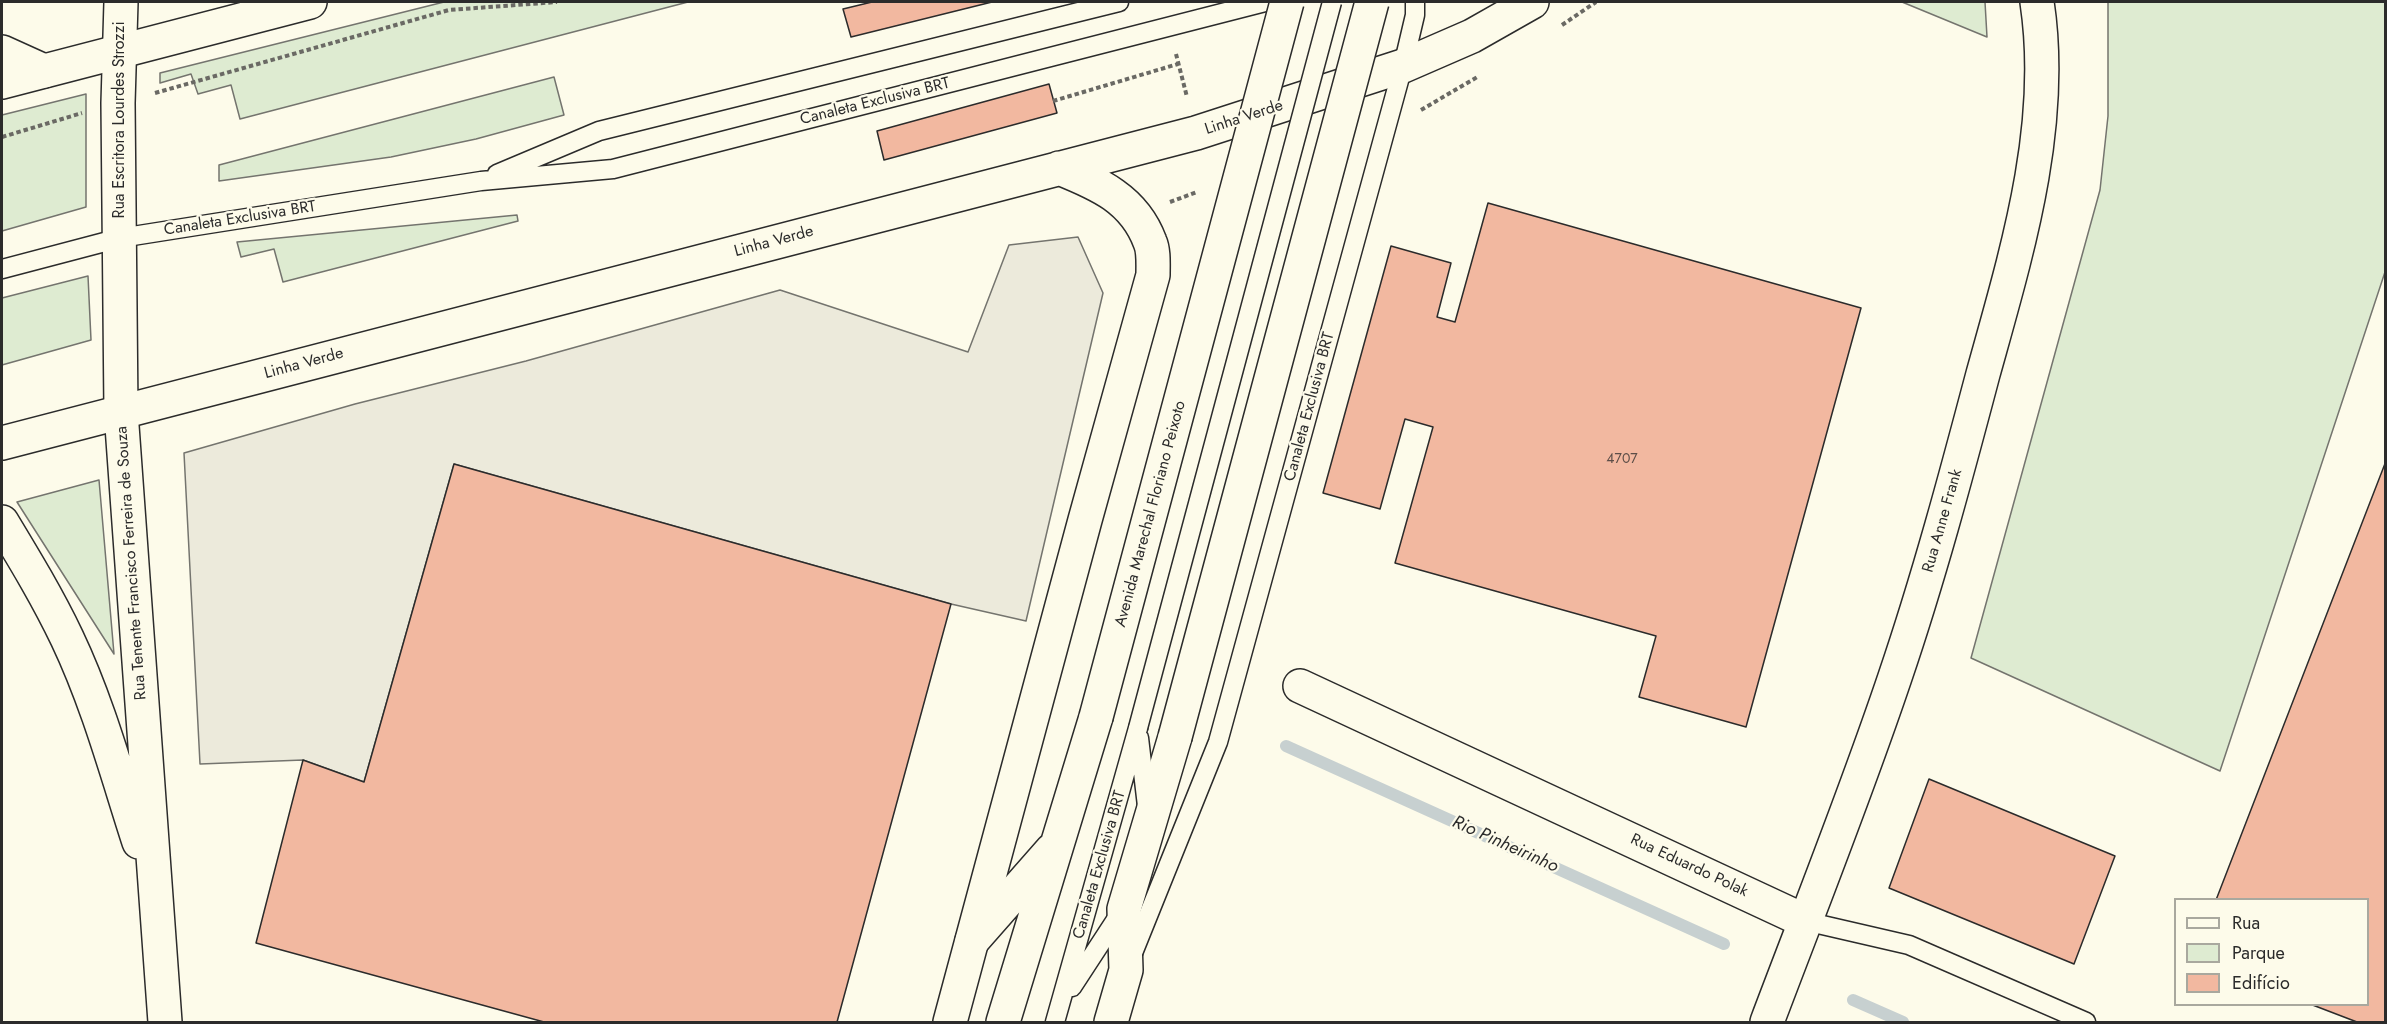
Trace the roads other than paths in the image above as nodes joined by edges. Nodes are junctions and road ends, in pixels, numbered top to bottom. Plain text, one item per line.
1 (120, 2) edge
2 (310, 2) edge
3 (1119, 2) edge
4 (1265, 2) edge
5 (1287, 2) edge
6 (1332, 2) edge
7 (1372, 2) edge
8 (1415, 2) edge
9 (1532, 2) edge
10 (2037, 2) edge
11 (2, 52) edge
12 (119, 52) junction
13 (1403, 66) junction
14 (44, 71) junction
15 (2, 82) edge
16 (1059, 168) junction
17 (481, 181) junction
18 (120, 238) junction
19 (2, 268) edge
20 (121, 412) junction
21 (2, 443) edge
22 (2, 522) edge
23 (1300, 686) dead end
24 (1138, 728) junction
25 (1190, 808) junction
26 (1149, 824) junction
27 (1059, 842) junction
28 (155, 888) junction
29 (1124, 909) junction
30 (1805, 921) junction
31 (972, 941) junction
32 (1126, 970) junction
33 (1062, 1002) junction
34 (165, 1023) edge
35 (950, 1023) edge
36 (1003, 1023) edge
37 (1055, 1023) edge
38 (1112, 1023) edge
39 (1767, 1023) edge
40 (2086, 1023) edge

1 - 12 main road, Rua Escritora Lourdes Strozzi
2 - 12 main road
3 - 17 lane, Canaleta Exclusiva BRT
4 - 17 lane, Canaleta Exclusiva BRT
5 - 27 main road, Avenida Marechal Floriano Peixoto, bridge
6 - 24 lane, Canaleta Exclusiva BRT, bridge
7 - 26 main road, bridge
8 - 13 lane, Canaleta Exclusiva BRT
9 - 13 main road, Linha Verde
10 - 30 main road, Rua Anne Frank
11 - 14 main road
12 - 14 main road
12 - 18 main road, Rua Escritora Lourdes Strozzi
13 - 16 main road, Linha Verde
13 - 25 lane, Canaleta Exclusiva BRT
14 - 15 main road
16 - 20 main road, Linha Verde
16 - 31 main road
17 - 18 lane, Canaleta Exclusiva BRT
18 - 19 lane, Canaleta Exclusiva BRT
18 - 20 main road, Rua Tenente Francisco Ferreira de Souza
20 - 21 main road, Linha Verde
20 - 28 main road, Rua Tenente Francisco Ferreira de Souza
22 - 28 main road, Rua Tenente Francisco Ferreira de Souza
23 - 30 main road, Rua Eduardo Polak
24 - 26 lane, Canaleta Exclusiva BRT
24 - 33 lane, Canaleta Exclusiva BRT
25 - 29 lane, Canaleta Exclusiva BRT
25 - 32 lane, Canaleta Exclusiva BRT
26 - 29 main road
27 - 31 main road
27 - 36 main road, Avenida Marechal Floriano Peixoto
28 - 34 main road, Rua Tenente Francisco Ferreira de Souza
29 - 32 main road
29 - 33 lane, Canaleta Exclusiva BRT
30 - 39 main road, Rua Anne Frank
30 - 40 lane, Rua Eduardo Polak
31 - 35 main road
32 - 38 main road
33 - 37 lane, Canaleta Exclusiva BRT

